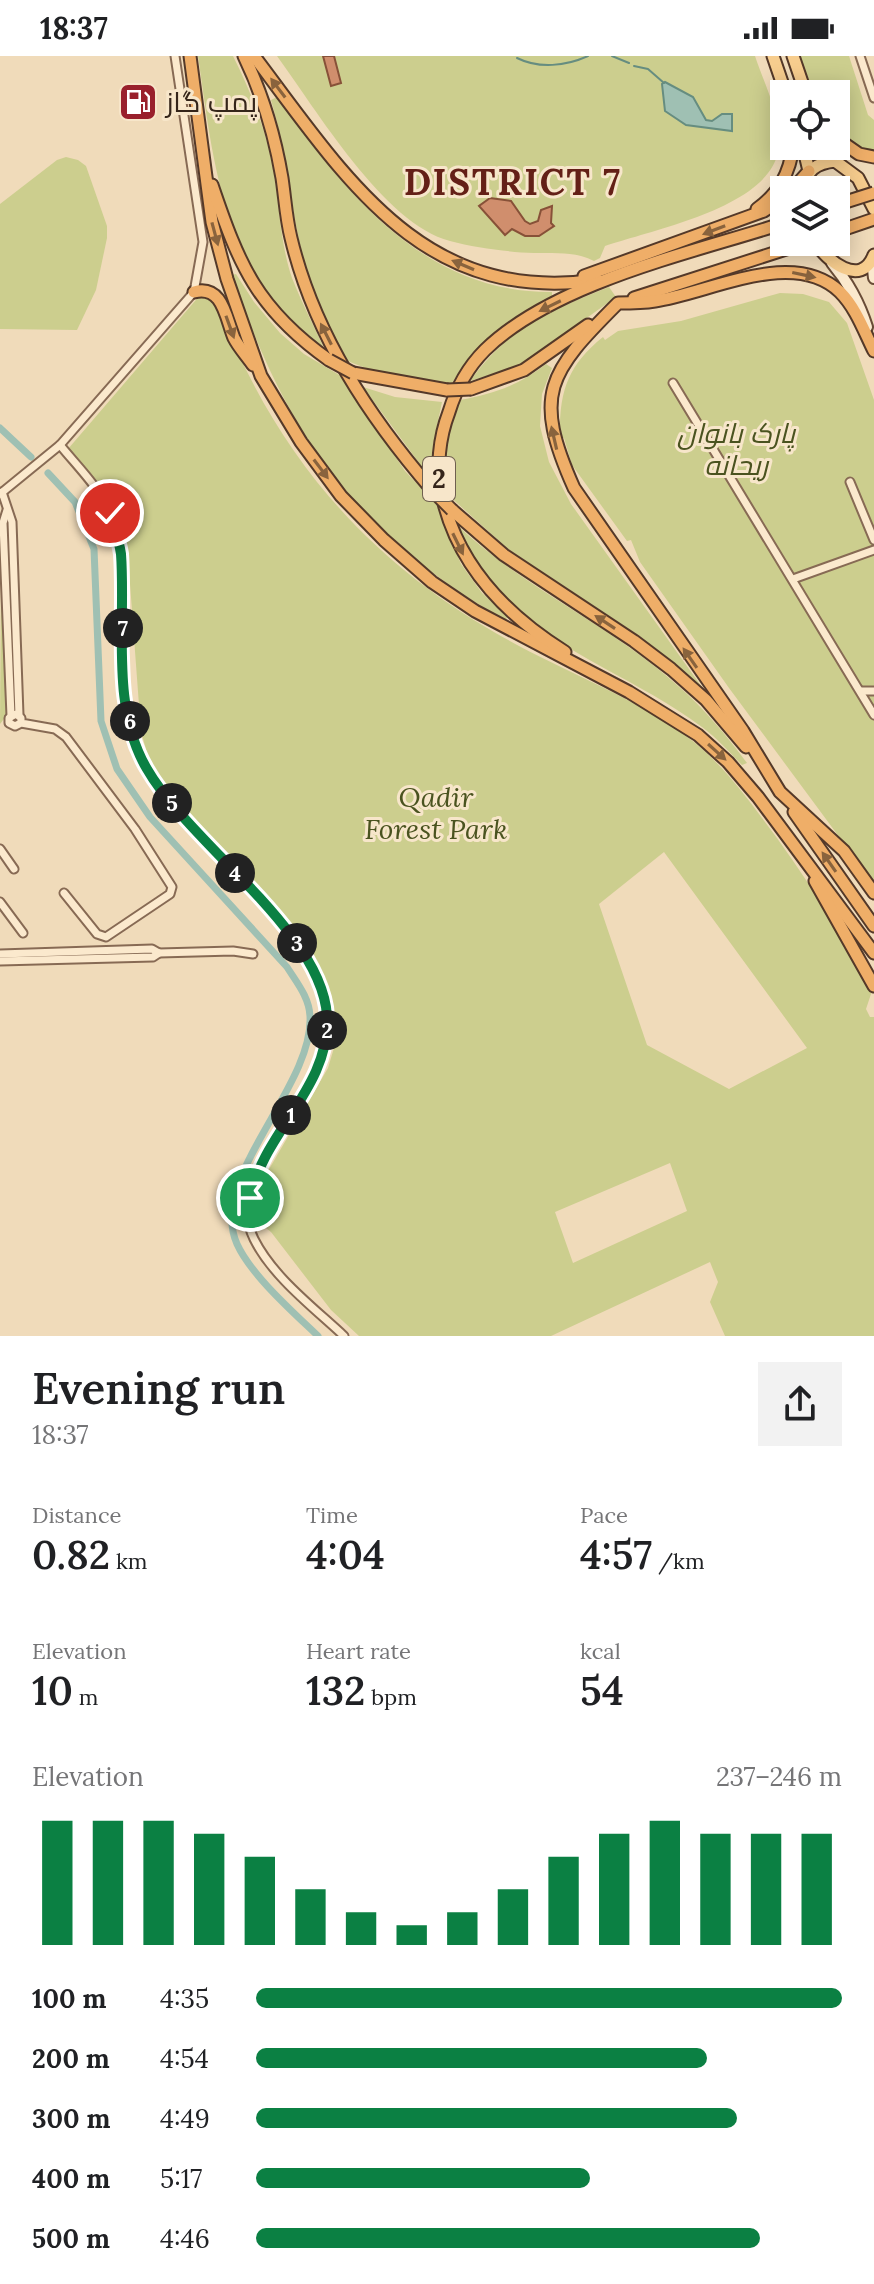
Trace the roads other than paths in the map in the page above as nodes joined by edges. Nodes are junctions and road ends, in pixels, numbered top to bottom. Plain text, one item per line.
1 (175, 56) edge
2 (190, 56) edge
3 (244, 56) edge
4 (254, 56) edge
5 (773, 56) edge
6 (793, 56) edge
7 (861, 60) edge
8 (874, 60) edge
9 (781, 80) edge
10 (801, 80) edge
11 (874, 98) edge
12 (850, 148) edge
13 (874, 157) edge
14 (203, 158) junction
15 (790, 160) edge
16 (806, 160) edge
17 (835, 161) joint
18 (809, 171) junction
19 (805, 176) edge
20 (807, 176) edge
21 (874, 193) edge
22 (850, 201) edge
23 (770, 207) edge
24 (874, 209) edge
25 (744, 219) junction
26 (874, 219) edge
27 (770, 227) edge
28 (850, 227) edge
29 (770, 255) edge
30 (826, 256) edge
31 (873, 258) edge
32 (832, 263) junction
33 (622, 276) junction
34 (874, 278) edge
35 (499, 279) junction
36 (194, 292) junction
37 (618, 303) junction
38 (874, 352) edge
39 (261, 376) junction
40 (673, 383) dead end
41 (60, 445) junction
42 (850, 482) dead end
43 (1, 493) edge
44 (874, 540) edge
45 (874, 550) edge
46 (793, 579) junction
47 (861, 691) junction
48 (874, 691) edge
49 (629, 692) junction
50 (874, 715) edge
51 (15, 719) junction
52 (0, 727) edge
53 (780, 792) junction
54 (795, 845) junction
55 (0, 849) edge
56 (14, 869) dead end
57 (64, 893) dead end
58 (874, 893) edge
59 (0, 902) edge
60 (874, 926) edge
61 (23, 933) dead end
62 (159, 953) junction
63 (874, 953) edge
64 (0, 954) edge
65 (253, 954) dead end
66 (0, 961) edge
67 (874, 986) edge
68 (344, 1336) edge

1 - 36 street
2 - 14 highway
53 -> 3 highway, 2, bridge
35 -> 4 highway
5 - 9 main road
6 - 10 main road
7 - 8 street
7 - 11 street
12 - 13 highway
14 - 37 highway, bridge
14 -> 39 highway
15 - 25 highway
16 - 18 main road
17 - 18 main road
17 - 24 main road
18 - 19 highway
18 - 20 main road
21 - 22 highway, bridge
23 - 25 highway
25 -> 35 highway
26 - 28 highway
27 - 33 highway
29 - 37 highway
30 - 32 main road
31 - 32 main road
31 - 34 main road
32 - 38 main road
33 - 35 highway
33 -> 49 highway, 2
36 -> 39 highway
36 - 41 street
37 -> 38 highway
53 -> 37 highway
39 -> 49 highway
40 - 46 street
41 - 43 street
41 - 68 street
42 - 44 street
43 - 51 street
45 - 46 street
46 - 47 street
47 - 48 street
47 - 50 street
49 -> 54 highway, 2
51 - 52 street
51 - 57 street
53 - 58 highway
60 -> 53 highway, 2
54 - 63 highway, 2
54 - 67 highway
55 - 56 street
59 - 61 street
62 - 64 street
62 - 65 street
62 - 66 street

